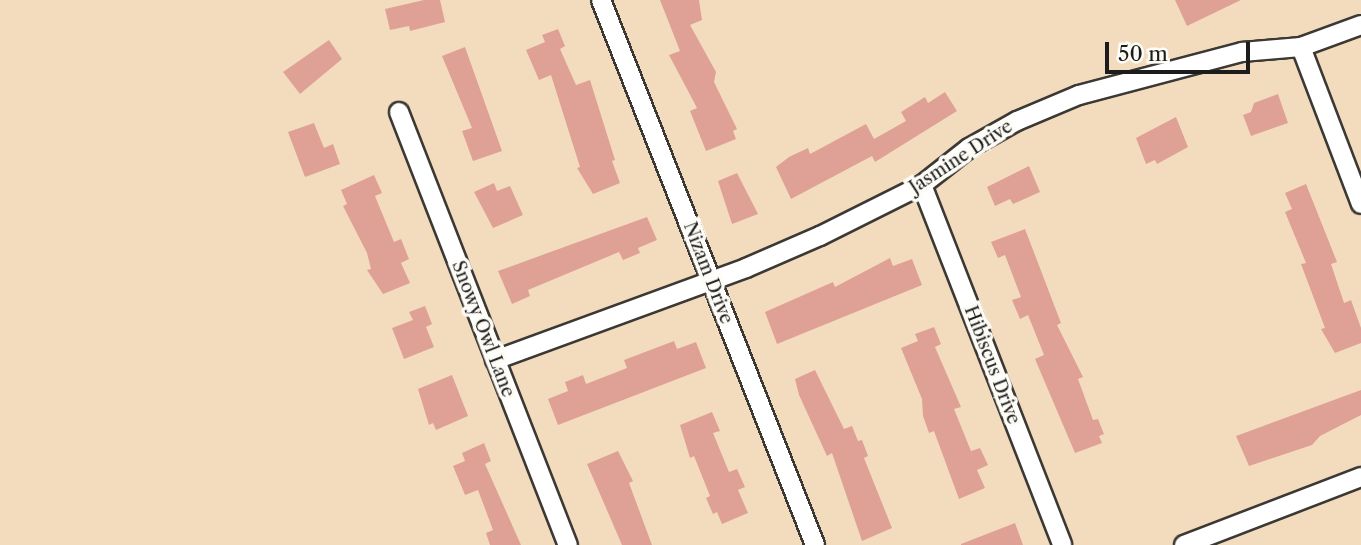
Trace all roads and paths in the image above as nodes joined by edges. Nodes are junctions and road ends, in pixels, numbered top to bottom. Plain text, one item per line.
1 (601, 0) edge
2 (1361, 25) edge
3 (1301, 47) junction
4 (399, 112) dead end
5 (922, 185) junction
6 (1361, 204) edge
7 (711, 281) junction
8 (495, 360) junction
9 (1361, 477) edge
10 (568, 545) edge
11 (815, 545) edge
12 (1062, 545) edge
13 (1184, 545) edge

1 - 7 street, Nizam Drive
2 - 3 street, Jasmine Drive
3 - 5 street, Jasmine Drive
3 - 6 street
4 - 8 street, Snowy Owl Lane
5 - 7 street, Jasmine Drive
5 - 12 street, Hibiscus Drive
7 - 8 street, Jasmine Drive
7 - 11 street, Nizam Drive
8 - 10 street, Snowy Owl Lane
9 - 13 street

